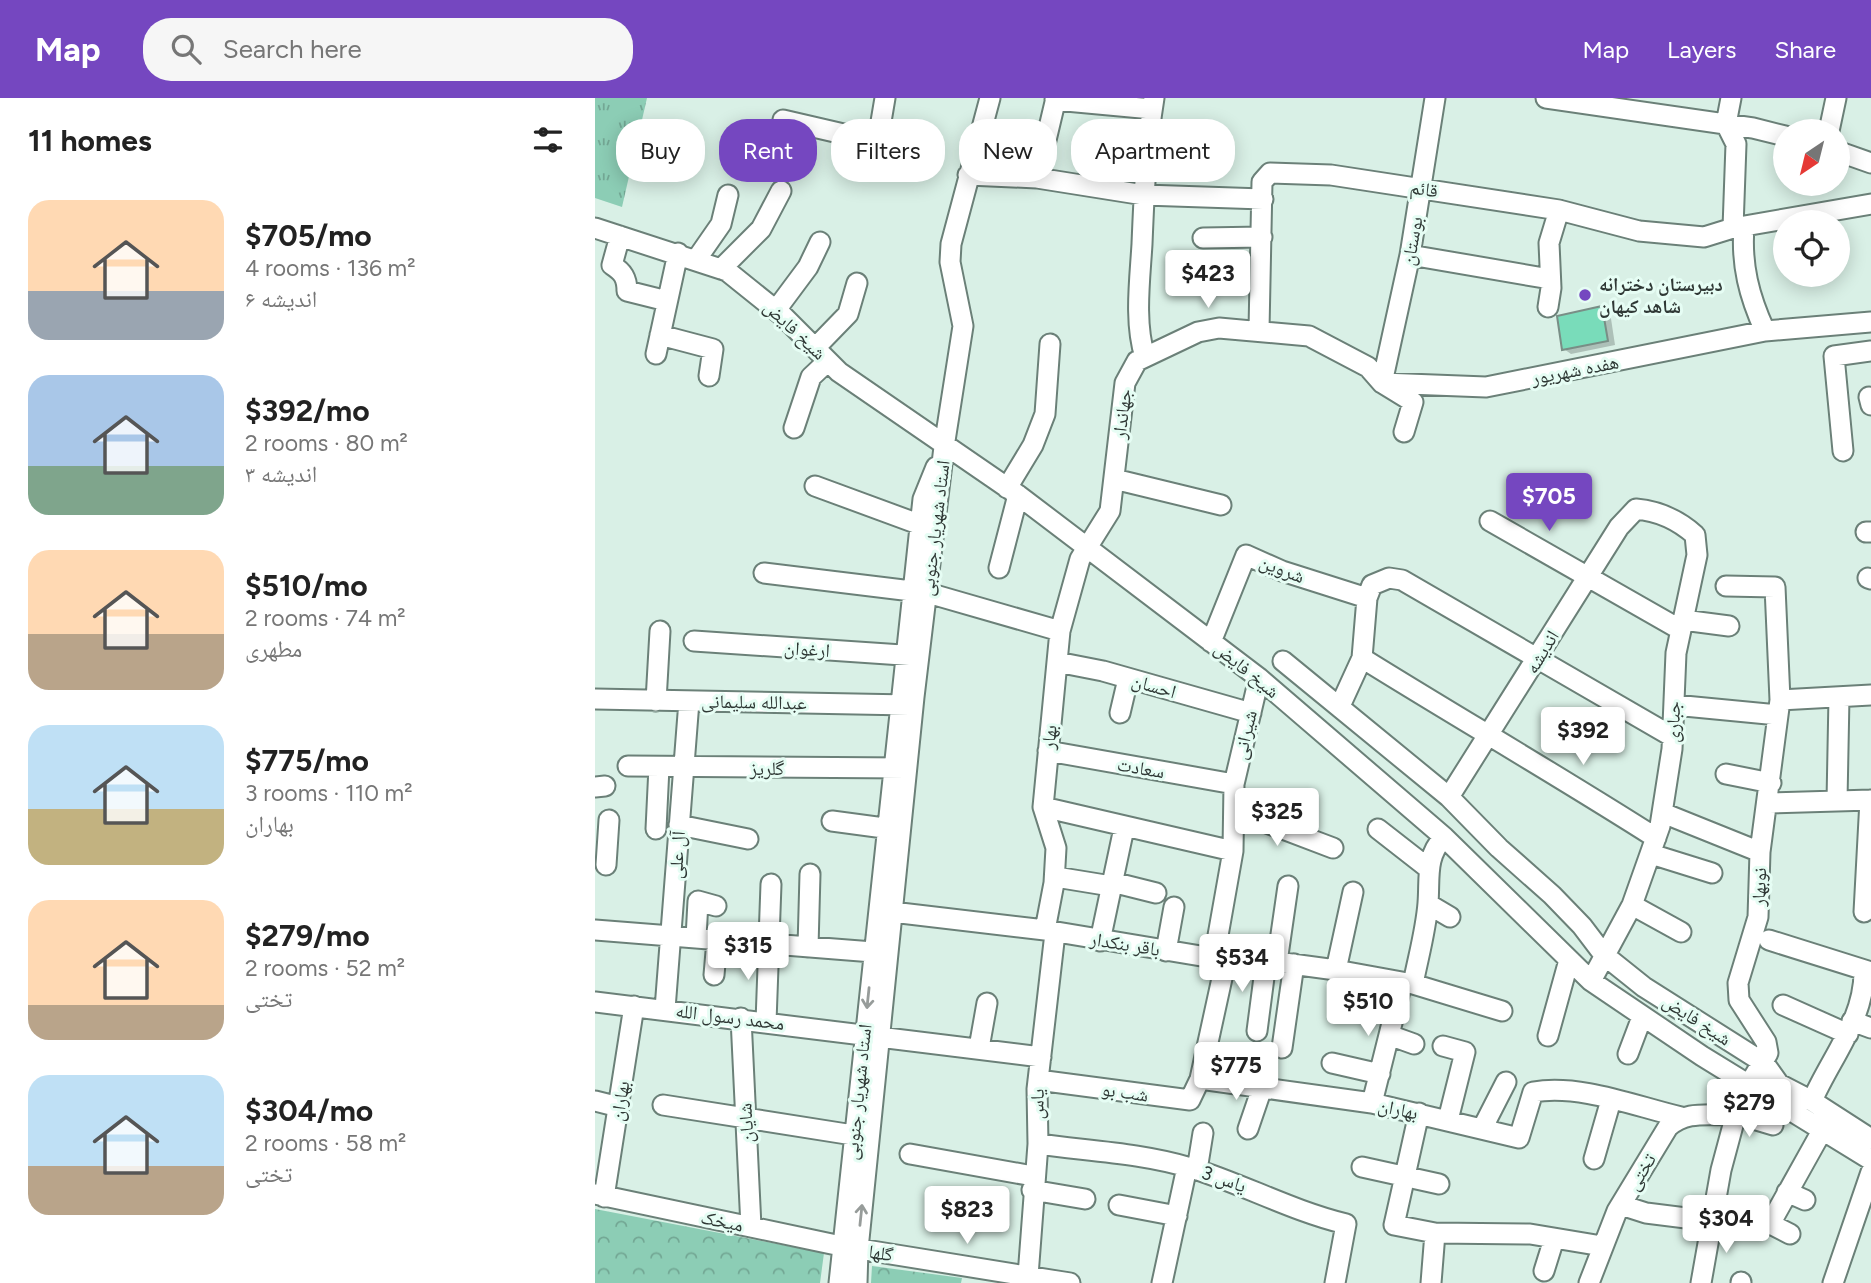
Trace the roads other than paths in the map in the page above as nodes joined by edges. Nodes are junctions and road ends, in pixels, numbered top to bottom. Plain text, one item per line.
1 (885, 98) edge
2 (990, 98) edge
3 (1435, 98) edge
4 (1546, 98) edge
5 (1731, 98) edge
6 (1836, 98) edge
7 (1055, 99) edge
8 (1153, 104) edge
9 (882, 119) edge
10 (984, 119) edge
11 (1050, 119) edge
12 (1832, 119) edge
13 (1726, 124) junction
14 (1773, 134) edge
15 (1850, 156) edge
16 (1871, 163) edge
17 (1057, 181) edge
18 (966, 182) edge
19 (1421, 189) junction
20 (781, 191) dead end
21 (729, 195) dead end
22 (1144, 195) junction
23 (1263, 199) junction
24 (1871, 204) edge
25 (1559, 210) junction
26 (1739, 227) junction
27 (595, 228) edge
28 (620, 236) junction
29 (1262, 237) junction
30 (1203, 238) dead end
31 (820, 242) dead end
32 (1410, 255) junction
33 (687, 256) junction
34 (721, 269) junction
35 (1550, 279) junction
36 (857, 283) dead end
37 (667, 301) junction
38 (1548, 307) dead end
39 (776, 310) junction
40 (1871, 322) edge
41 (1259, 330) junction
42 (1765, 331) junction
43 (1051, 344) dead end
44 (1871, 351) edge
45 (822, 354) junction
46 (1145, 357) junction
47 (709, 376) dead end
48 (1382, 383) junction
49 (794, 428) dead end
50 (1404, 432) dead end
51 (944, 447) junction
52 (1843, 451) dead end
53 (1114, 479) junction
54 (815, 486) dead end
55 (1012, 492) junction
56 (1221, 505) dead end
57 (1636, 509) joint
58 (1490, 521) dead end
59 (928, 527) junction
60 (1090, 548) junction
61 (999, 568) dead end
62 (764, 573) dead end
63 (1587, 579) junction
64 (1725, 586) dead end
65 (920, 591) junction
66 (1367, 597) junction
67 (1682, 625) junction
68 (1729, 626) dead end
69 (660, 631) dead end
70 (1061, 631) junction
71 (694, 641) dead end
72 (1212, 642) junction
73 (912, 656) junction
74 (1362, 658) junction
75 (1537, 659) junction
76 (1283, 661) dead end
77 (1057, 662) junction
78 (1259, 678) junction
79 (1128, 679) junction
80 (1871, 695) edge
81 (1839, 697) junction
82 (595, 699) edge
83 (656, 701) junction
84 (689, 701) junction
85 (906, 705) junction
86 (1674, 705) junction
87 (1340, 706) junction
88 (1779, 708) junction
89 (1121, 713) dead end
90 (1251, 713) junction
91 (1488, 737) junction
92 (1673, 737) junction
93 (1048, 751) junction
94 (628, 765) dead end
95 (659, 767) junction
96 (684, 768) junction
97 (900, 768) junction
98 (1726, 774) dead end
99 (1234, 785) junction
100 (1770, 793) junction
101 (1449, 797) junction
102 (1870, 800) edge
103 (1837, 801) junction
104 (1043, 807) junction
105 (1235, 811) junction
106 (1663, 813) junction
107 (608, 820) edge
108 (832, 821) dead end
109 (679, 825) junction
110 (1124, 828) junction
111 (656, 829) dead end
112 (894, 829) junction
113 (1378, 829) dead end
114 (1444, 837) junction
115 (748, 839) dead end
116 (1653, 846) junction
117 (1333, 848) dead end
118 (1233, 851) junction
119 (1760, 852) junction
120 (606, 865) dead end
121 (1428, 868) junction
122 (1712, 873) dead end
123 (810, 874) dead end
124 (1062, 878) dead end
125 (771, 884) dead end
126 (1112, 884) junction
127 (1288, 886) dead end
128 (1353, 892) dead end
129 (1156, 893) dead end
130 (1632, 905) junction
131 (716, 906) dead end
132 (1174, 907) dead end
133 (892, 912) junction
134 (1864, 912) dead end
135 (1421, 913) junction
136 (1450, 918) dead end
137 (595, 930) edge
138 (1050, 932) junction
139 (1681, 932) dead end
140 (671, 936) junction
141 (696, 938) junction
142 (717, 940) junction
143 (1769, 940) dead end
144 (1100, 941) junction
145 (769, 944) junction
146 (808, 947) junction
147 (1166, 951) junction
148 (873, 952) junction
149 (1604, 955) junction
150 (1220, 959) junction
151 (1569, 960) junction
152 (1279, 963) junction
153 (1336, 970) junction
154 (1868, 971) edge
155 (714, 975) dead end
156 (1591, 981) junction
157 (1408, 983) junction
158 (595, 1002) edge
159 (987, 1003) dead end
160 (1783, 1005) dead end
161 (634, 1006) junction
162 (665, 1009) junction
163 (1502, 1011) dead end
164 (1642, 1017) junction
165 (741, 1018) junction
166 (767, 1022) junction
167 (1850, 1027) junction
168 (1871, 1028) edge
169 (1257, 1031) dead end
170 (872, 1034) junction
171 (1389, 1035) junction
172 (1548, 1036) dead end
173 (1414, 1044) dead end
174 (1443, 1046) dead end
175 (979, 1048) junction
176 (1282, 1048) dead end
177 (1628, 1054) dead end
178 (1041, 1057) junction
179 (1332, 1062) dead end
180 (1765, 1063) junction
181 (1380, 1074) junction
182 (1199, 1079) junction
183 (1038, 1080) junction
184 (1506, 1082) dead end
185 (1750, 1083) junction
186 (1262, 1088) junction
187 (1611, 1100) junction
188 (595, 1101) edge
189 (1812, 1101) junction
190 (1372, 1104) junction
191 (663, 1105) dead end
192 (619, 1107) junction
193 (1419, 1113) junction
194 (1736, 1114) junction
195 (1681, 1117) junction
196 (1448, 1119) junction
197 (746, 1120) junction
198 (1773, 1125) dead end
199 (1483, 1127) junction
200 (1248, 1129) dead end
201 (1823, 1129) junction
202 (1869, 1132) edge
203 (1203, 1133) dead end
204 (853, 1135) junction
205 (1038, 1144) junction
206 (911, 1154) dead end
207 (1594, 1159) dead end
208 (1871, 1160) edge
209 (1362, 1167) dead end
210 (1192, 1168) junction
211 (1871, 1172) edge
212 (1405, 1177) junction
213 (1033, 1183) junction
214 (1439, 1184) dead end
215 (599, 1195) edge
216 (1085, 1199) dead end
217 (1119, 1205) dead end
218 (1614, 1206) junction
219 (1751, 1214) dead end
220 (1177, 1216) junction
221 (1710, 1221) junction
222 (1770, 1224) junction
223 (751, 1227) junction
224 (1435, 1233) junction
225 (1790, 1234) dead end
226 (1554, 1239) junction
227 (1602, 1246) junction
228 (849, 1248) junction
229 (1544, 1270) dead end
230 (1028, 1276) junction
231 (839, 1283) edge
232 (857, 1283) edge
233 (1070, 1283) edge
234 (1162, 1283) edge
235 (1335, 1283) edge
236 (1431, 1283) edge
237 (1589, 1283) edge
238 (1701, 1283) edge
239 (1833, 1283) edge

1 - 9 street
2 - 10 street, استاد شهریار جنوبی
3 - 19 street, بوستان
4 - 13 street
5 - 13 street
6 - 12 street
7 - 8 street
7 - 11 street
8 - 22 street
13 - 14 street
13 - 26 street
15 - 16 street
17 - 22 street
18 - 51 street, استاد شهریار جنوبی
19 - 23 street, قائم
19 - 25 street, قائم
19 - 32 street, بوستان
20 - 34 street
21 - 33 street
22 - 23 street
22 - 46 street
23 - 29 street, قائم
24 - 26 street, قائم
25 - 26 street, قائم
25 - 35 street
26 - 42 street
27 - 28 street, شیخ فایض
28 - 33 street, شیخ فایض
28 - 37 street
29 - 30 street
29 - 41 street, قائم
31 - 39 street
32 - 35 street
32 - 48 street, بوستان
33 - 34 street, شیخ فایض
33 - 37 street
34 - 39 street, شیخ فایض
35 - 38 street
36 - 45 street
37 - 47 street
39 - 45 street, شیخ فایض
40 - 42 street, هفده شهریور
41 - 46 street, جهاندار
41 - 48 street, جهاندار
42 - 48 street, هفده شهریور
43 - 55 street
44 - 52 street
45 - 49 street
45 - 51 street, شیخ فایض
46 - 53 street, جهاندار
48 - 50 street, جهاندار
51 - 55 street, شیخ فایض
51 - 59 street, استاد شهریار جنوبی
53 - 56 street
53 - 60 street, جهاندار
54 - 59 street
55 - 60 street, شیخ فایض
55 - 61 street
57 - 63 street, اندیشه
57 - 67 street, جباری
58 - 63 street
59 - 65 street, استاد شهریار جنوبی
60 - 70 street, بهار
60 - 72 street, شیخ فایض
62 - 65 street
63 - 67 street
63 - 75 street, اندیشه
64 - 88 street, نوبهار
65 - 70 street
65 - 73 street, استاد شهریار جنوبی
66 - 72 street, شروین
66 - 74 street
66 - 75 street
67 - 68 street
67 - 86 street, جباری
69 - 83 street
70 - 77 street, بهار
71 - 73 street, ارغوان
72 - 78 street, شیخ فایض
73 - 85 street, استاد شهریار جنوبی
74 - 87 street
74 - 91 street
75 - 91 street, اندیشه
75 - 92 street
76 - 87 street, شیخ فایض
77 - 79 street, احسان
77 - 93 street, بهار
78 - 90 street, شیرانی
78 - 114 street, شیخ فایض
79 - 89 street
79 - 90 street, احسان
80 - 81 street
81 - 88 street
81 - 103 street
82 - 83 street, عبدالله سلیمانی
83 - 84 street, عبدالله سلیمانی
84 - 85 street, عبدالله سلیمانی
84 - 96 street, آل علی
85 - 97 street, استاد شهریار جنوبی
86 - 88 street
86 - 92 street, جباری
87 - 101 street, شیخ فایض
88 - 100 street, نوبهار
90 - 99 street, شیرانی
91 - 101 street, اندیشه
91 - 116 street
92 - 106 street, جباری
93 - 99 street, سعادت
93 - 104 street, بهار
94 - 95 street, گلریز
95 - 96 street, گلریز
95 - 111 street
96 - 97 street, گلریز
96 - 109 street, آل علی
97 - 112 street, استاد شهریار جنوبی
98 - 100 street
99 - 105 street, شیرانی
100 - 103 street
100 - 119 street, نوبهار
101 - 149 street, شیخ فایض
102 - 103 street
102 - 134 street
104 - 110 street
104 - 138 street, بهار
105 - 117 street
105 - 118 street, شیرانی
106 - 116 street, جباری
106 - 119 street
107 - 120 street
108 - 112 street
109 - 115 street
109 - 140 street, آل علی
110 - 118 street
110 - 126 street
112 - 133 street, استاد شهریار جنوبی
112 - 148 street, استاد شهریار جنوبی
113 - 121 street
114 - 121 street
114 - 151 street, شیخ فایض
116 - 122 street
116 - 130 street, جباری
118 - 150 street, شیرانی
119 - 180 street, نوبهار
121 - 135 street
123 - 146 street
124 - 126 street
125 - 145 street
126 - 129 street
126 - 144 street
127 - 152 street
128 - 153 street
130 - 139 street
130 - 149 street, جباری
131 - 141 street
132 - 147 street
133 - 138 street, باقر بنکدار
133 - 170 street, استاد شهریار جنوبی
135 - 136 street
135 - 157 street
137 - 140 street
138 - 144 street, باقر بنکدار
138 - 178 street, یاس
140 - 141 street
140 - 162 street, آل علی
141 - 142 street
142 - 145 street
142 - 155 street
143 - 154 street
144 - 147 street, باقر بنکدار
145 - 146 street
145 - 166 street
146 - 148 street
147 - 150 street, باقر بنکدار
148 -> 170 street, استاد شهریار جنوبی
149 - 156 street, جباری
149 - 180 street, شیخ فایض
150 - 152 street, باقر بنکدار
150 - 182 street
151 - 156 street, شیخ فایض
151 - 172 street
152 - 153 street, باقر بنکدار
152 - 169 street
152 - 176 street
153 - 157 street, باقر بنکدار
154 - 167 street
156 - 164 street, شیخ فایض
157 - 163 street, باقر بنکدار
157 - 171 street
158 - 161 street, محمد رسول الله
159 - 175 street
160 - 167 street
161 - 162 street, محمد رسول الله
161 - 192 street, بهاران
162 - 165 street, محمد رسول الله
164 - 177 street
164 - 185 street, شیخ فایض
165 - 166 street, محمد رسول الله
165 - 197 street, شایان
166 - 170 street, محمد رسول الله
167 - 168 street
167 - 189 street
170 - 175 street, محمد رسول الله
170 - 204 street, استاد شهریار جنوبی
228 -> 170 street, استاد شهریار جنوبی
171 - 173 street
171 - 181 street
174 - 196 street
175 - 178 street, محمد رسول الله
178 - 183 street, یاس
179 - 181 street
180 - 185 street
180 - 189 street, شیخ فایض
181 - 190 street
182 - 183 street, شب بو
182 - 186 street, بهاران
183 - 205 street, یاس
184 - 199 street
185 - 194 street
185 - 201 street, شیخ فایض
186 - 190 street, بهاران
186 - 200 street
187 - 195 street, بهاران
187 - 199 street, بهاران
187 - 207 street
188 - 192 street
189 - 202 street, شیخ فایض
190 - 193 street, بهاران
191 - 197 street
192 - 215 street, بهاران
193 - 196 street, بهاران
193 - 212 street
194 - 195 street
194 - 198 street
194 - 221 street
195 - 218 street, تختی
196 - 199 street, بهاران
197 - 204 street
197 - 223 street, شایان
201 - 208 street, شیخ فایض
201 - 222 street
203 - 210 street
204 - 228 street, استاد شهریار جنوبی
205 - 210 street, یاس 3
205 - 213 street, یاس
206 - 213 street
209 - 212 street
210 - 220 street
210 - 235 street, یاس 3
211 - 239 street
212 - 214 street
212 - 224 street
213 - 216 street
213 - 230 street, یاس
215 - 223 street, میخک
217 - 220 street
218 - 221 street
218 - 227 street, تختی
219 - 222 street
220 - 234 street
221 - 238 street
222 - 225 street
223 - 228 street, میخک
224 - 226 street
224 - 236 street
226 - 227 street
226 - 229 street
227 - 237 street, تختی
228 - 230 street, گلها
228 - 231 street, استاد شهریار جنوبی
228 - 232 street, استاد شهریار جنوبی
230 - 233 street, گلها

